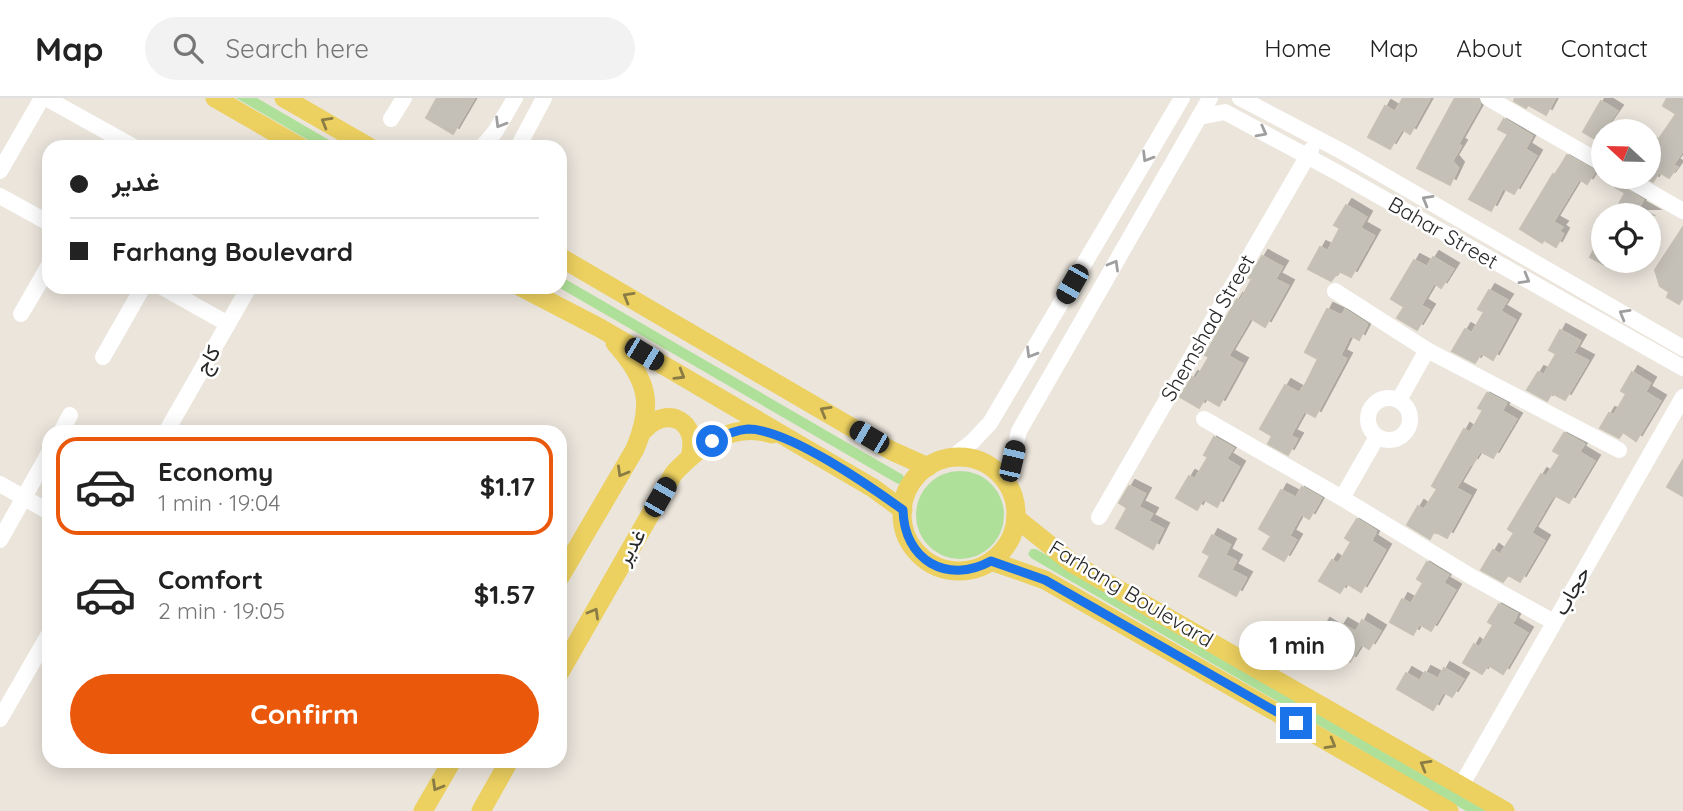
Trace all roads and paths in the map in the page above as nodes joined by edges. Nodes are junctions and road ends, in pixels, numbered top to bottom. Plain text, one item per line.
1 (44, 98) edge
2 (215, 98) edge
3 (284, 98) edge
4 (404, 98) edge
5 (515, 98) edge
6 (544, 98) edge
7 (1182, 98) edge
8 (1210, 98) edge
9 (1240, 98) edge
10 (1488, 98) edge
11 (1199, 117) junction
12 (391, 119) dead end
13 (1318, 138) junction
14 (121, 140) edge
15 (288, 140) edge
16 (357, 140) edge
17 (488, 140) edge
18 (522, 140) edge
19 (1307, 157) junction
20 (1591, 157) edge
21 (0, 171) edge
22 (1645, 189) edge
23 (0, 196) edge
24 (1683, 211) edge
25 (42, 219) edge
26 (567, 261) edge
27 (1335, 291) dead end
28 (139, 294) edge
29 (174, 294) edge
30 (245, 294) edge
31 (534, 294) edge
32 (228, 324) junction
33 (600, 328) junction
34 (1683, 348) edge
35 (1427, 350) junction
36 (103, 357) dead end
37 (1683, 368) edge
38 (1683, 397) edge
39 (1399, 400) junction
40 (70, 415) dead end
41 (1204, 419) dead end
42 (65, 425) edge
43 (170, 425) edge
44 (644, 429) junction
45 (1377, 437) junction
46 (799, 445) junction
47 (1619, 450) dead end
48 (690, 457) junction
49 (951, 458) junction
50 (42, 466) edge
51 (928, 467) junction
52 (1007, 482) junction
53 (0, 484) edge
54 (24, 498) junction
55 (1342, 498) junction
56 (42, 508) edge
57 (903, 510) junction
58 (1099, 517) dead end
59 (1016, 518) junction
60 (0, 540) edge
61 (991, 561) junction
62 (567, 565) edge
63 (1554, 622) junction
64 (42, 646) edge
65 (567, 660) edge
66 (0, 719) edge
67 (448, 768) edge
68 (505, 768) edge
69 (1461, 786) junction
70 (423, 811) edge
71 (481, 811) edge
72 (1450, 811) edge
73 (1505, 811) edge

1 - 14 street
1 - 21 street
2 - 15 main road
16 -> 3 main road
4 - 12 street
5 -> 17 street
6 - 18 street
7 -> 49 street
8 - 11 street
9 - 13 street, Bahar Street
10 - 20 street
11 -> 19 street, Bahar Street
52 -> 11 street
13 - 19 street, Shemshad Street
34 -> 13 street, Bahar Street
19 -> 37 street, Bahar Street
19 - 58 street, Shemshad Street
22 - 24 street
23 - 25 street
51 -> 26 main road
27 - 35 street
28 - 36 street
29 - 32 street
30 - 32 street, کاج
31 - 33 main road
32 - 43 street, کاج
33 - 44 main road
33 -> 46 main road
35 - 39 street
35 - 47 street
38 - 63 street, حجاب
39 - 45 street
39 - 45 street
40 - 42 street
41 - 55 street
44 - 48 main road
44 -> 62 main road
45 - 55 street
46 - 48 main road, غدیر
46 - 57 main road
65 -> 48 main road, غدیر
49 - 51 main road
49 - 52 main road
50 - 54 street
51 - 57 main road
52 - 59 main road
53 - 54 street
54 - 56 street
54 - 60 street
55 - 63 street
57 - 61 main road
59 - 61 main road
69 -> 59 main road, Farhang Boulevard
61 -> 72 main road, Farhang Boulevard
63 - 69 street, حجاب
64 - 66 street
67 -> 70 main road
68 - 71 main road
69 - 73 main road, Farhang Boulevard

